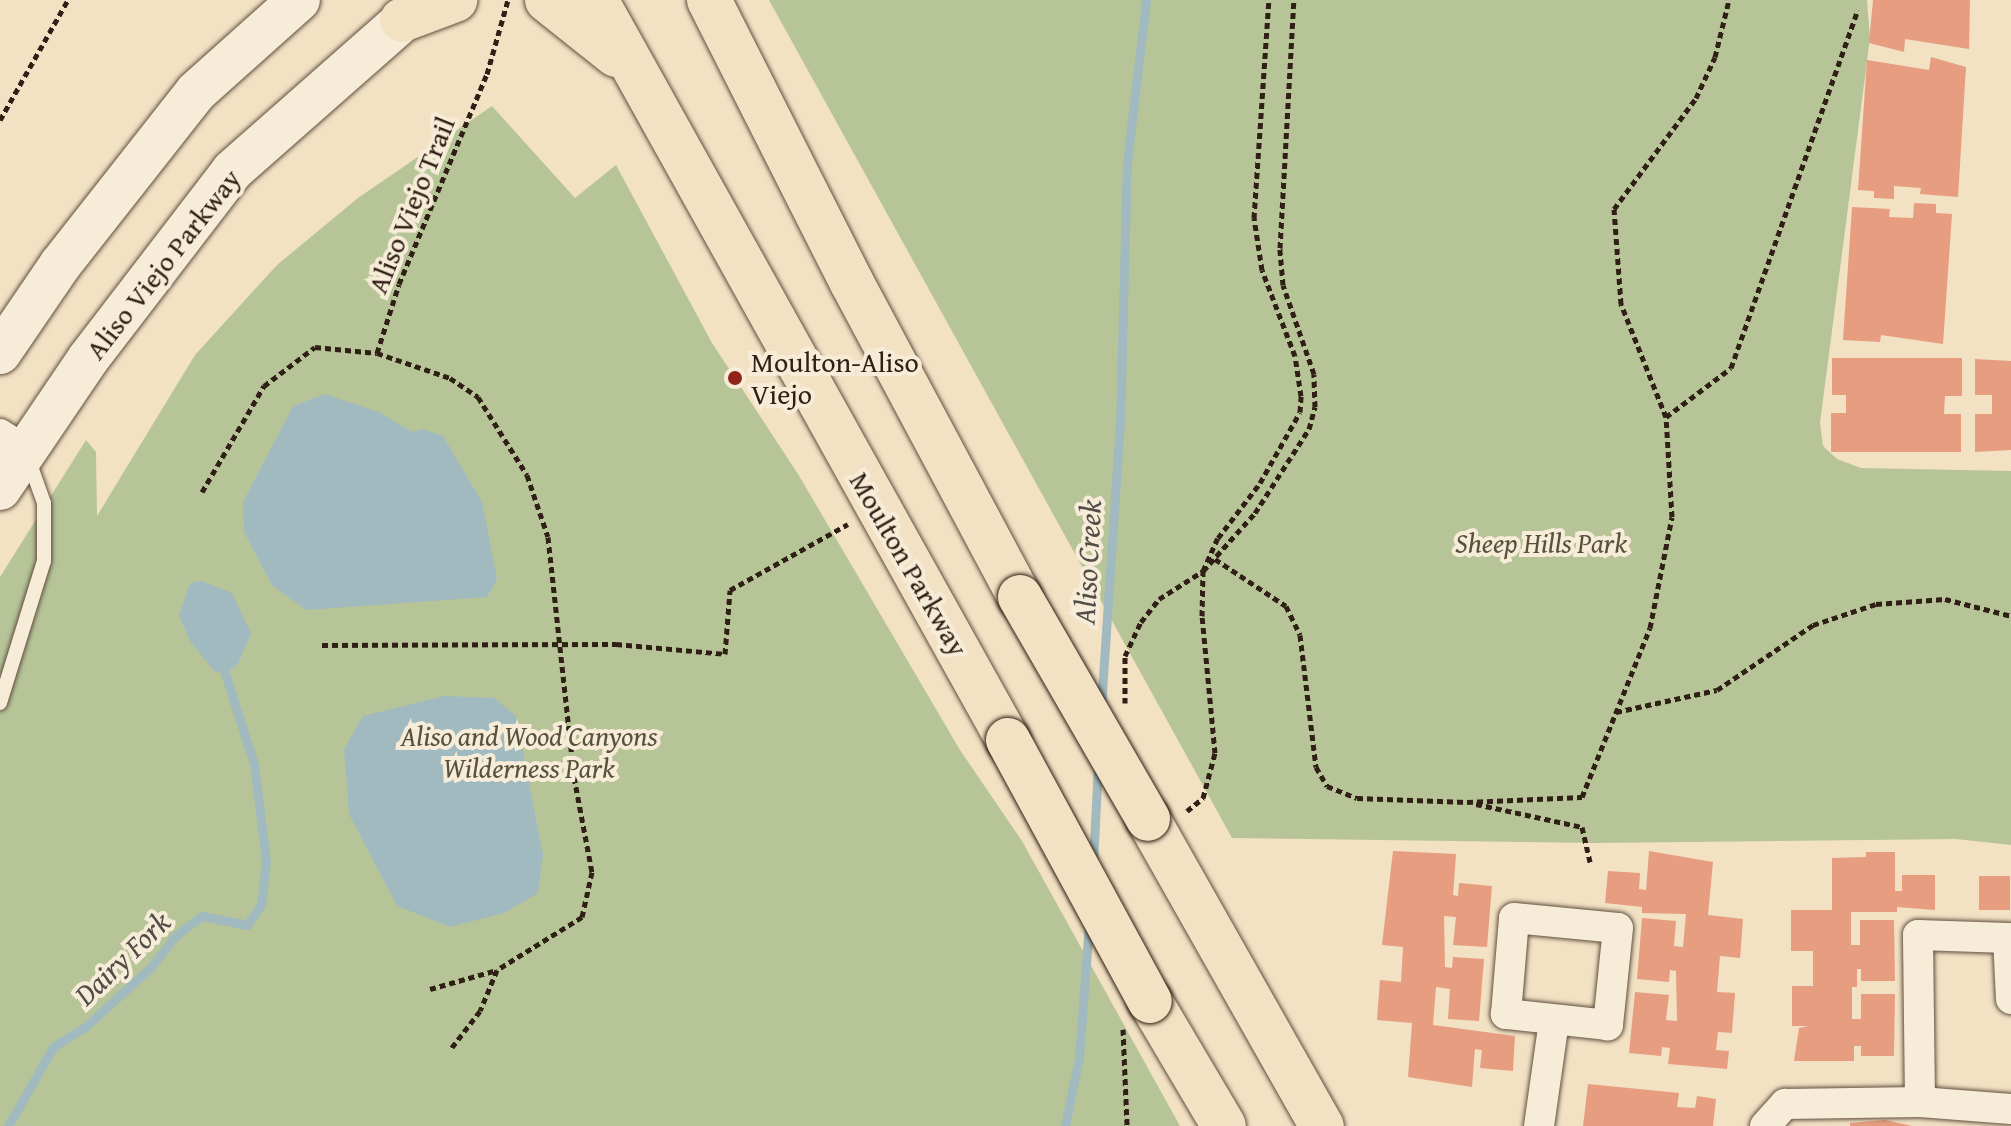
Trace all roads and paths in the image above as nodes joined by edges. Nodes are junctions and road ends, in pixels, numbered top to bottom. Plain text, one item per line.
1 (68, 0) edge
2 (455, 0) edge
3 (508, 0) edge
4 (547, 0) edge
5 (596, 0) edge
6 (709, 0) edge
7 (1269, 0) edge
8 (1294, 0) edge
9 (1729, 0) edge
10 (284, 5) edge
11 (414, 10) edge
12 (1858, 10) dead end
13 (628, 63) junction
14 (0, 120) edge
15 (0, 353) edge
16 (377, 353) junction
17 (1666, 417) junction
18 (13, 442) edge
19 (0, 489) edge
20 (202, 492) dead end
21 (877, 508) junction
22 (1215, 559) junction
23 (1203, 571) junction
24 (2011, 616) edge
25 (322, 645) dead end
26 (563, 645) junction
27 (0, 703) edge
28 (1616, 712) junction
29 (1467, 802) junction
30 (1153, 826) junction
31 (1590, 862) dead end
32 (497, 970) junction
33 (430, 989) dead end
34 (2011, 999) edge
35 (1554, 1021) junction
36 (450, 1050) dead end
37 (1920, 1102) junction
38 (2011, 1109) edge
39 (1224, 1126) edge
40 (1322, 1126) edge
41 (1539, 1126) edge
42 (1765, 1126) edge

1 - 14 path
2 - 11 main road
3 - 16 path, Aliso Viejo Trail
4 - 13 main road
5 - 13 main road, Moulton Parkway
6 - 30 main road, bridge
7 - 23 path
8 - 22 path
9 - 17 path
10 - 15 main road
11 - 18 main road, Aliso Viejo Parkway
12 - 17 path
13 - 21 main road, Moulton Parkway
16 - 20 path
16 - 26 path
17 - 28 path
18 - 19 main road, Aliso Viejo Parkway
18 - 27 lane
21 - 26 path
21 - 39 main road, Moulton Parkway, bridge
22 - 23 path
22 - 29 path
23 - 30 path
24 - 28 path
25 - 26 path
26 - 32 path
28 - 29 path
29 - 31 path
30 - 40 main road
32 - 33 path
32 - 36 path
34 - 37 street
35 - 35 street
35 - 41 street
37 - 38 street
37 - 42 street

